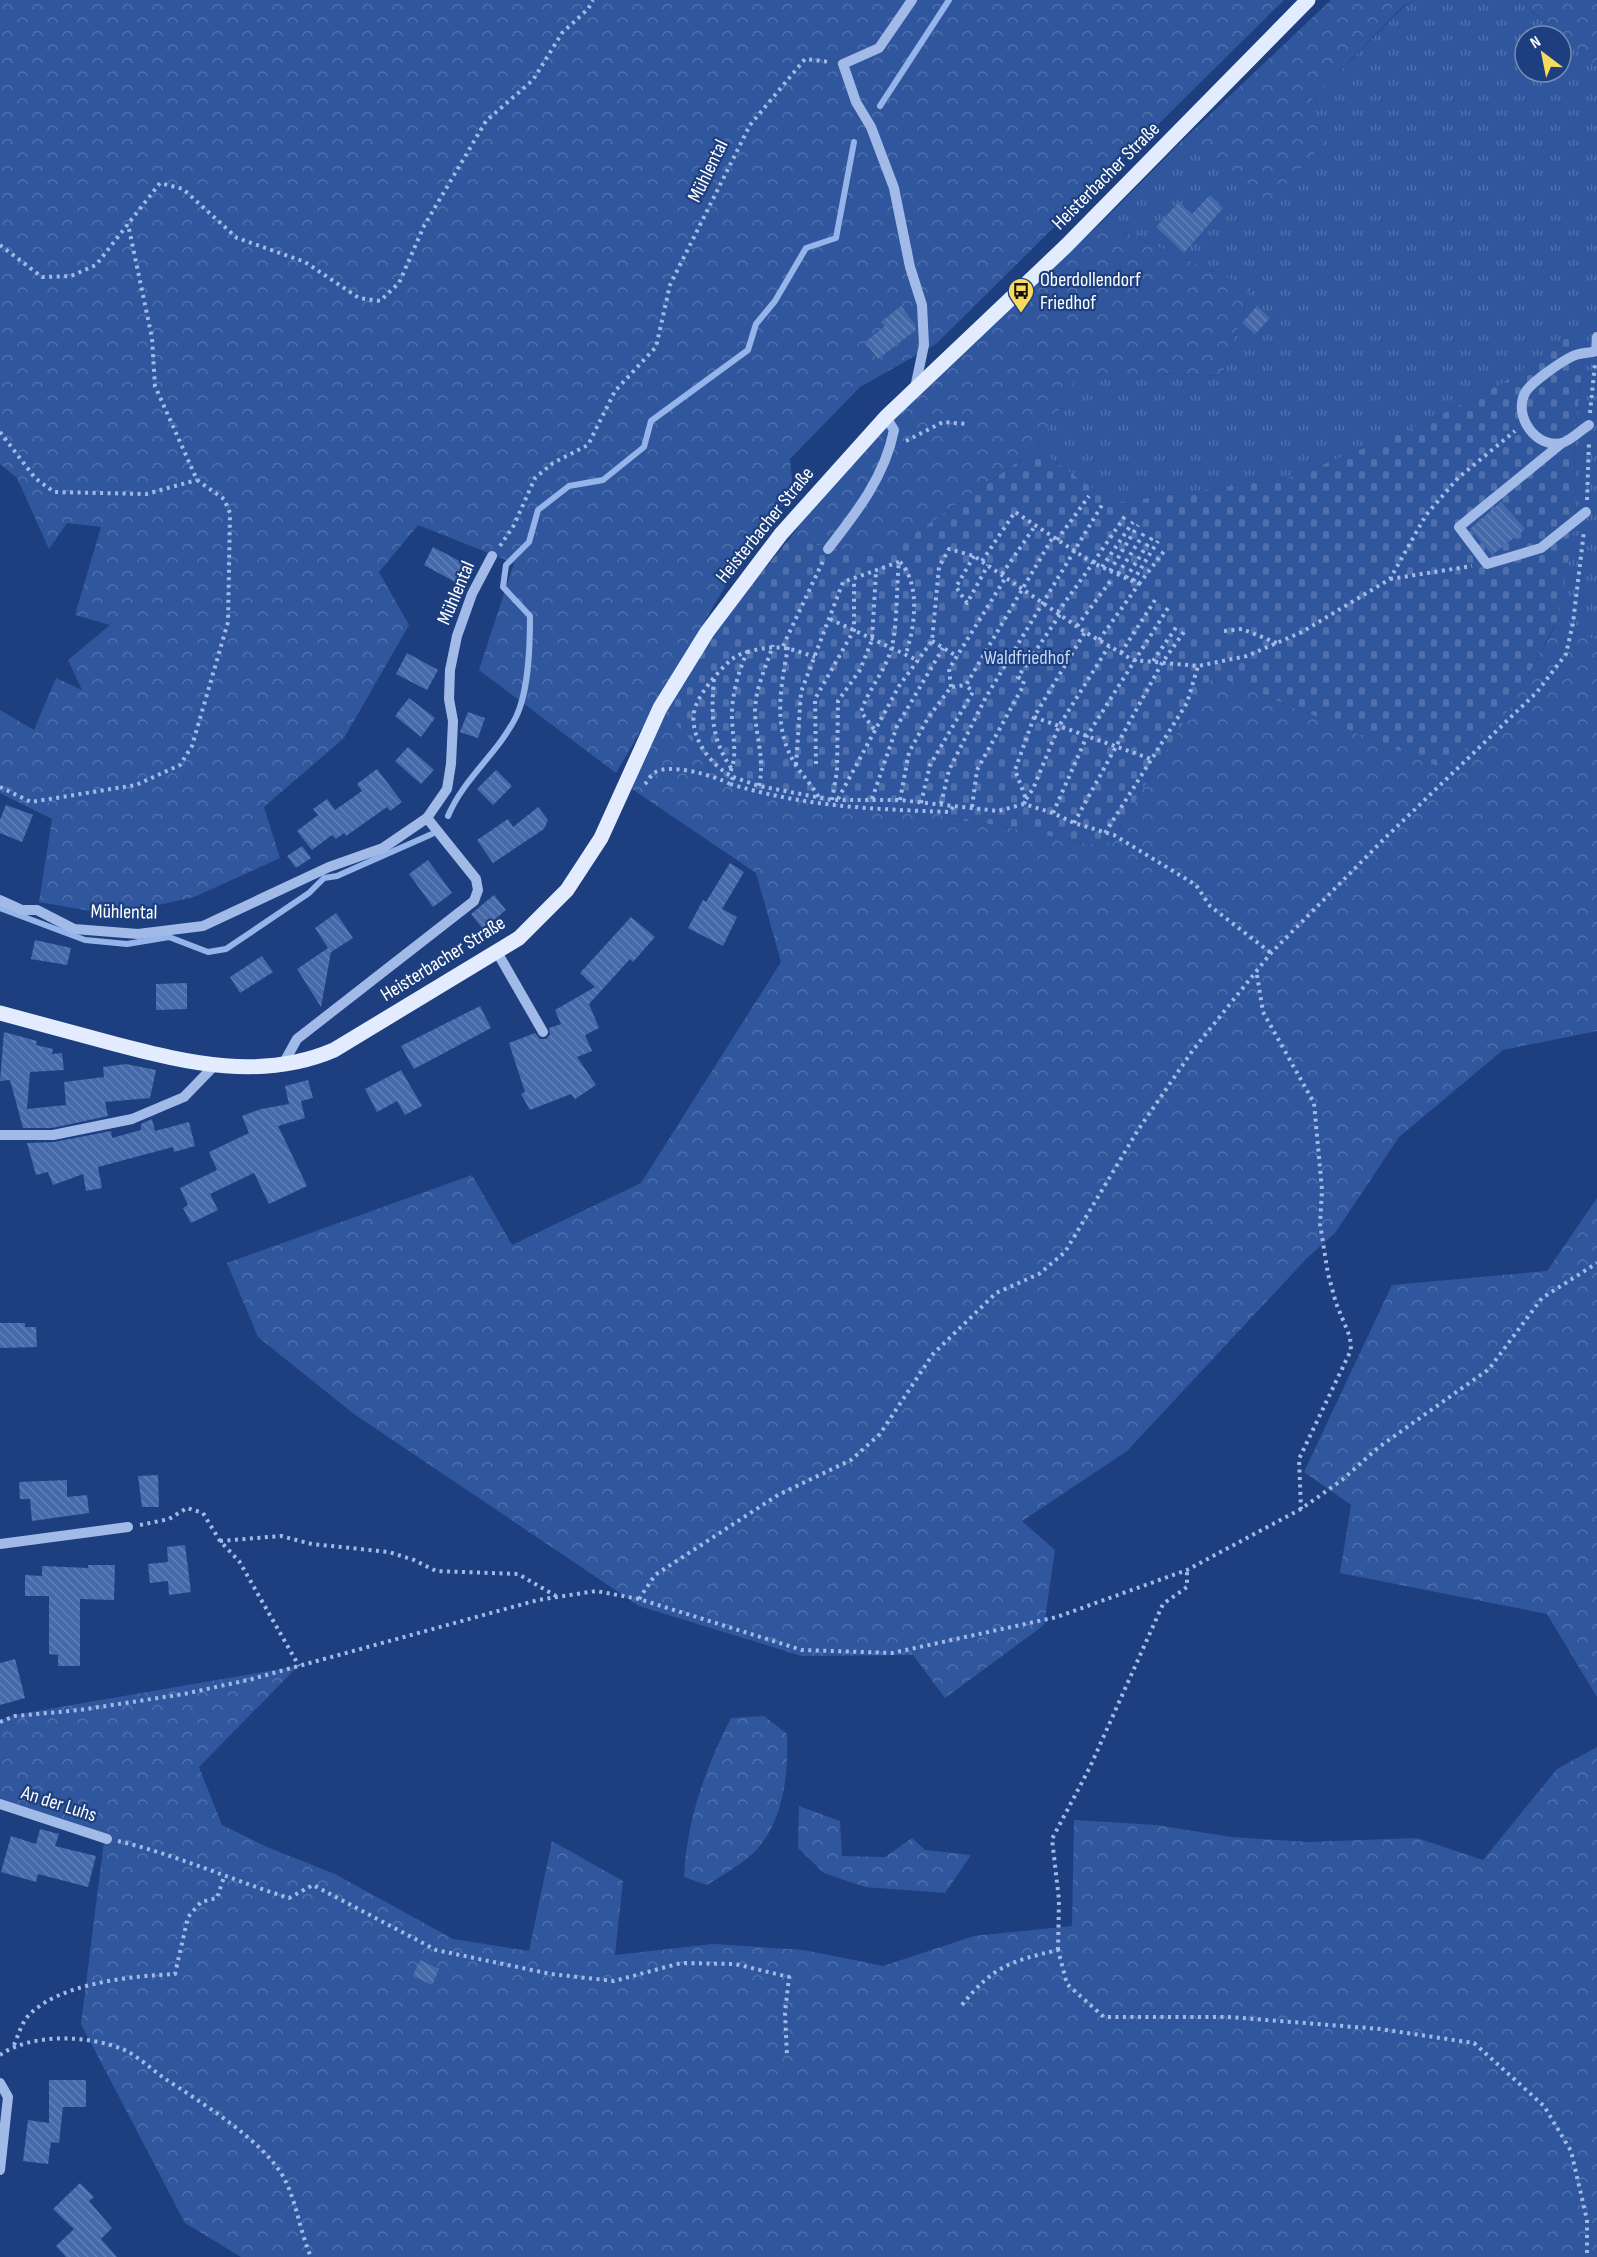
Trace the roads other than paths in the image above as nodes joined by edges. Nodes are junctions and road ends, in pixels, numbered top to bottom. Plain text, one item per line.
1 (912, 0) edge
2 (1308, 0) edge
3 (1597, 337) edge
4 (915, 388) junction
5 (886, 417) junction
6 (1589, 425) dead end
7 (1562, 443) junction
8 (1586, 512) road end
9 (828, 549) road end
10 (492, 556) road end
11 (427, 818) junction
12 (0, 900) edge
13 (498, 952) junction
14 (0, 1013) edge
15 (543, 1032) dead end
16 (214, 1066) junction
17 (282, 1066) junction
18 (0, 1135) edge
19 (128, 1527) road end
20 (0, 1544) edge
21 (0, 1803) edge
22 (107, 1839) road end
23 (0, 2082) edge
24 (0, 2170) edge

1 - 4 street
2 - 4 main road, Heisterbacher Straße
3 - 7 street
4 - 5 main road, Heisterbacher Straße
5 - 9 street
5 - 13 main road, Heisterbacher Straße
6 - 7 street
7 - 8 street
10 - 11 street, Mühlental
11 - 12 street, Mühlental
11 - 17 street, Heisterbacher Straße
13 - 15 street
13 - 17 main road, Heisterbacher Straße
14 - 16 main road, Heisterbacher Straße
16 - 17 main road, Heisterbacher Straße
16 - 18 street
19 - 20 street
21 - 22 street, An der Luhs
23 - 24 street

